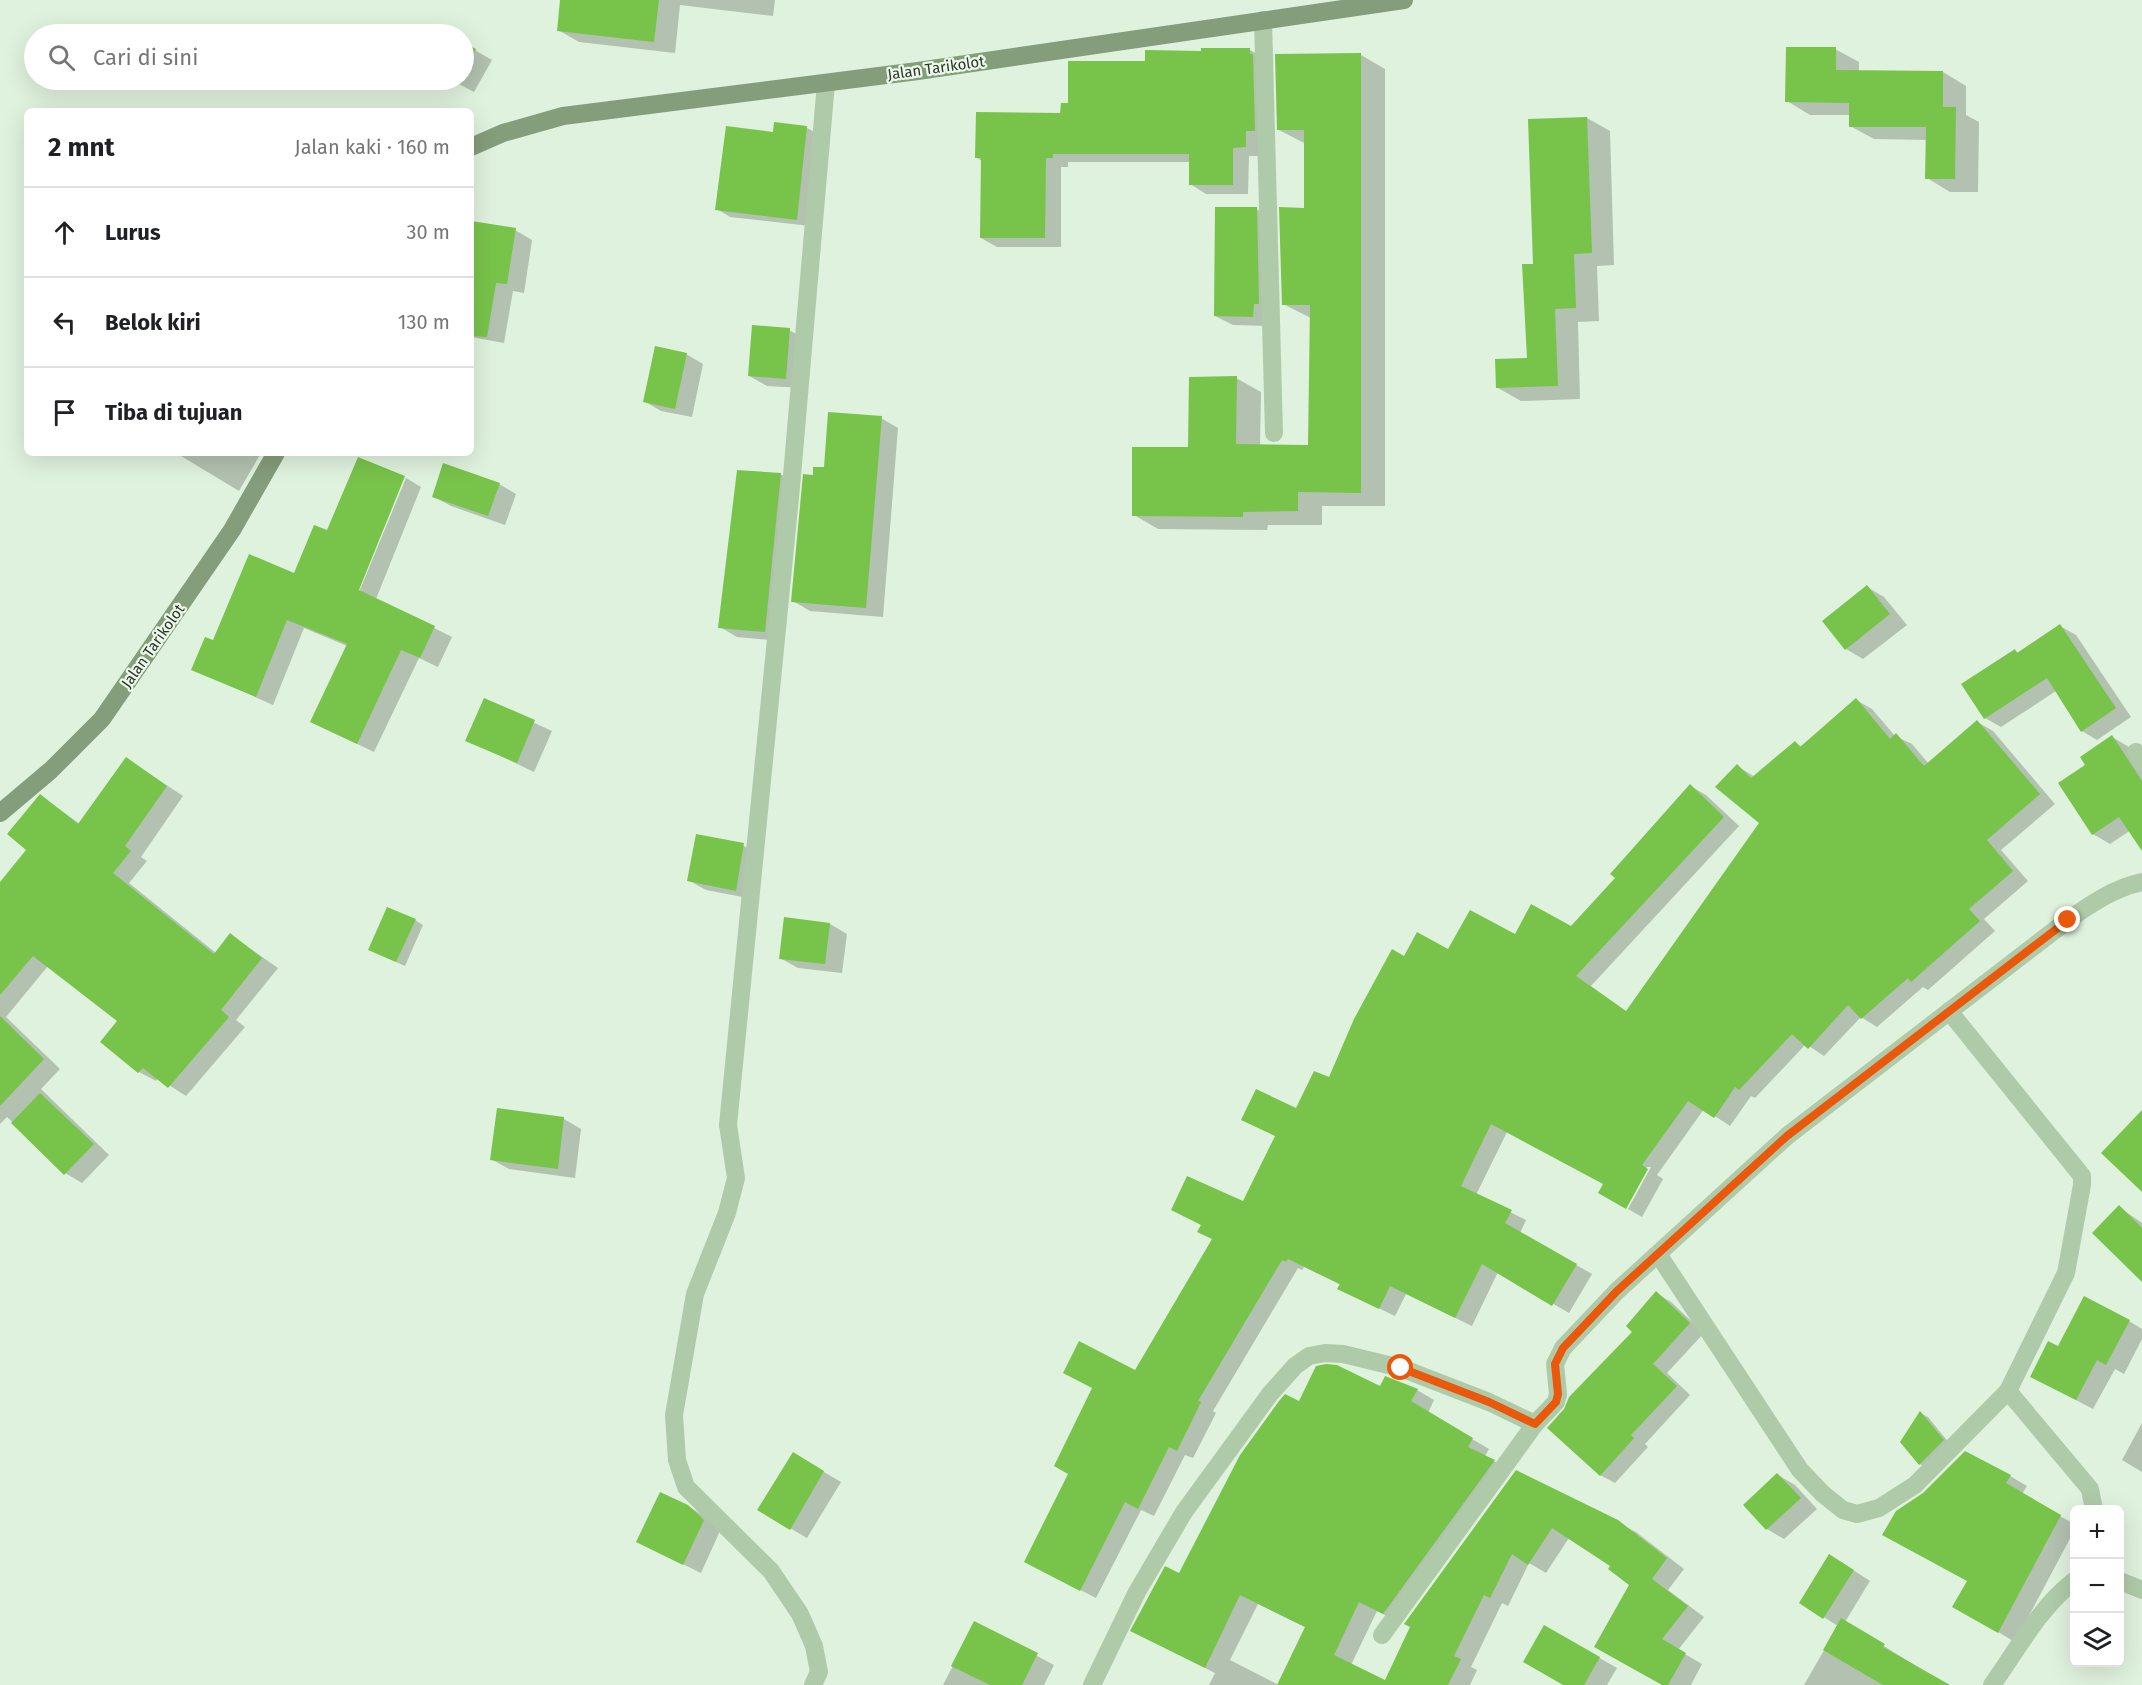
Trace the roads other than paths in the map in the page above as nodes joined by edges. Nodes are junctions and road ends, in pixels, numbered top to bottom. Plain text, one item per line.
1 (1404, 0) edge
2 (1263, 20) junction
3 (826, 83) junction
4 (474, 146) edge
5 (1274, 433) dead end
6 (274, 456) edge
7 (0, 813) edge
8 (2142, 882) edge
9 (1949, 1011) junction
10 (1658, 1254) junction
11 (2008, 1390) junction
12 (1535, 1424) junction
13 (2093, 1505) edge
14 (2124, 1583) edge
15 (2070, 1585) edge
16 (2142, 1590) edge
17 (1382, 1635) dead end
18 (813, 1685) edge
19 (1092, 1685) edge
20 (1992, 1685) edge

1 - 2 street, Jalan Tarikolot
2 - 3 street, Jalan Tarikolot
2 - 5 street
3 - 4 street, Jalan Tarikolot
3 - 18 street
6 - 7 street, Jalan Tarikolot
8 - 9 street
9 - 10 street
9 - 11 street
10 - 11 street
10 - 12 street
11 - 13 street
12 - 17 street
12 - 19 street
14 - 16 street
15 - 20 street

